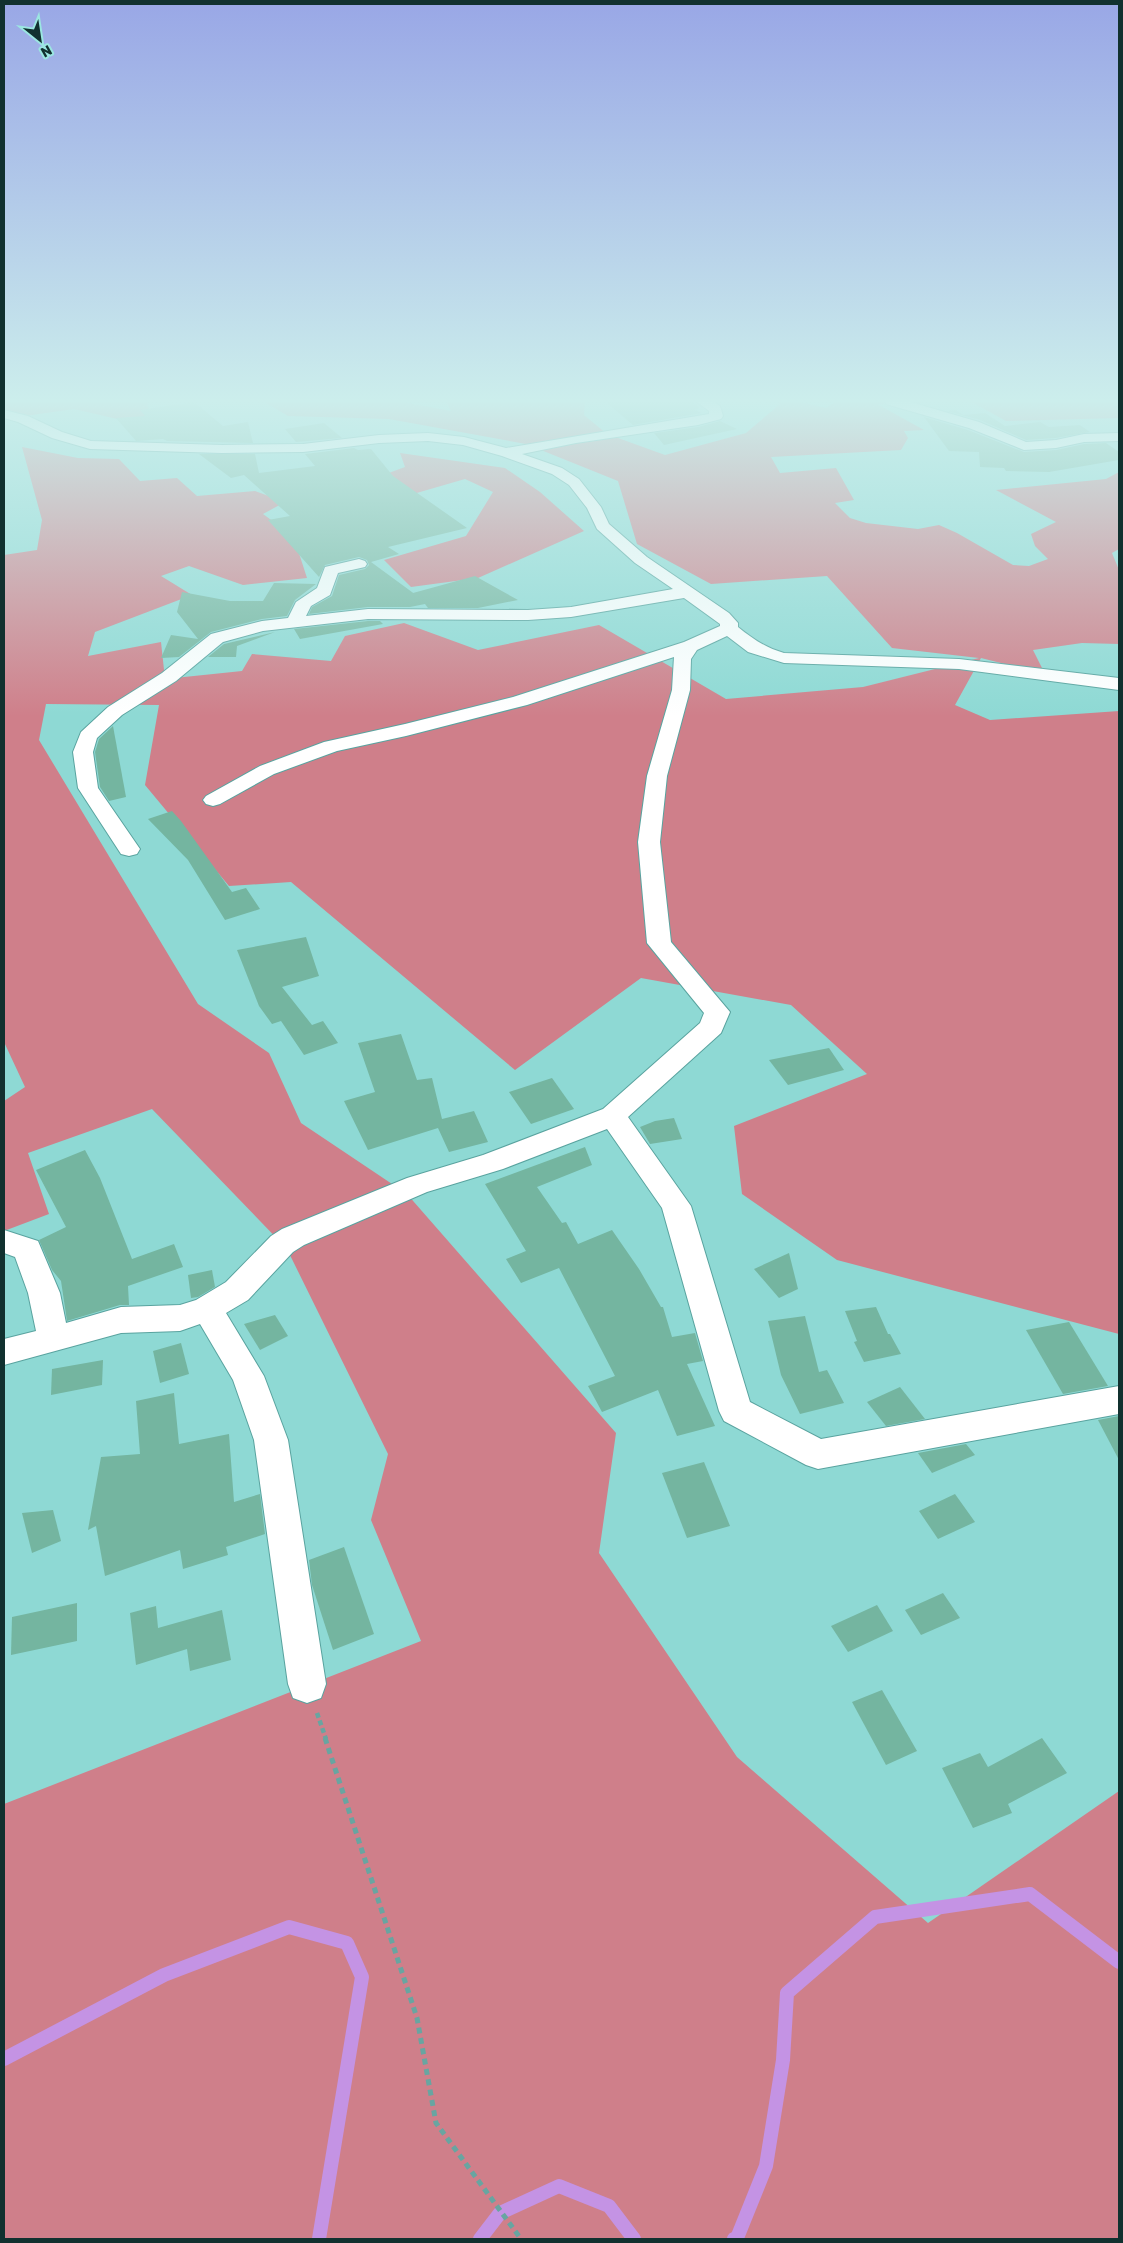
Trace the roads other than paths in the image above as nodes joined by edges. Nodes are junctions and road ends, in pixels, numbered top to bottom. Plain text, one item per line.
1 (593, 506) edge
2 (359, 564) dead end
3 (687, 592) junction
4 (297, 621) junction
5 (729, 630) junction
6 (690, 646) junction
7 (1119, 684) edge
8 (213, 800) dead end
9 (128, 849) dead end
10 (614, 1116) junction
11 (4, 1241) edge
12 (207, 1309) junction
13 (54, 1339) junction
14 (4, 1352) edge
15 (1119, 1400) edge
16 (307, 1684) road end

1 - 3 street
2 - 4 street
3 - 4 street
3 - 5 street
4 - 9 street
5 - 6 street
5 - 7 street
6 - 8 street
6 - 10 street
10 - 12 street
10 - 15 street
11 - 13 street
12 - 13 street
12 - 16 street
13 - 14 street

